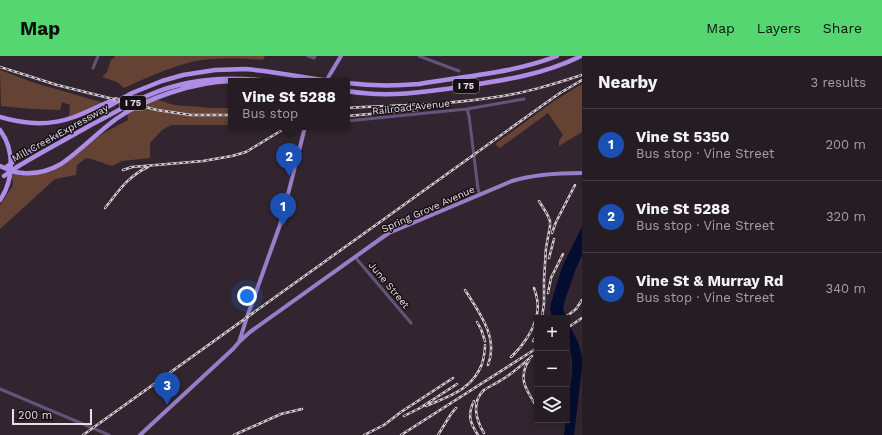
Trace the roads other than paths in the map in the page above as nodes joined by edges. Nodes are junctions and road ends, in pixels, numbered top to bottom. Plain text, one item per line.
1 (98, 56) edge
2 (308, 56) edge
3 (315, 56) edge
4 (341, 56) edge
5 (419, 56) edge
6 (557, 56) edge
7 (581, 56) edge
8 (93, 68) dead end
9 (459, 71) dead end
10 (228, 78) edge
11 (316, 78) edge
12 (328, 78) edge
13 (228, 81) edge
14 (350, 83) edge
15 (350, 92) edge
16 (122, 98) junction
17 (524, 99) dead end
18 (467, 109) junction
19 (0, 117) edge
20 (350, 121) edge
21 (0, 130) edge
22 (304, 130) edge
23 (2, 167) edge
24 (0, 172) edge
25 (582, 173) edge
26 (2, 178) edge
27 (480, 195) junction
28 (0, 200) edge
29 (355, 257) junction
30 (411, 323) dead end
31 (239, 342) junction
32 (0, 389) edge
33 (109, 435) edge
34 (140, 435) edge

1 - 8 street
2 - 3 street
4 - 12 main road
5 - 9 street
6 - 14 highway, I 75
7 - 15 highway, I 75
10 - 26 highway, Mill Creek Expressway / I 75, bridge
11 - 16 highway, Mill Creek Expressway / I 75, bridge
13 - 23 highway, bridge
16 - 19 highway
16 - 23 highway, Mill Creek Expressway / I 75, bridge
17 - 18 street, Railroad Avenue
18 - 20 street, Railroad Avenue
18 - 27 street
21 - 28 highway
22 - 31 main road
23 - 24 highway, Mill Creek Expressway / I 75
25 - 27 main road, Spring Grove Avenue
27 - 29 main road, Spring Grove Avenue
29 - 30 street, June Street
29 - 31 main road, Spring Grove Avenue
31 - 34 main road, Spring Grove Avenue
32 - 33 street

